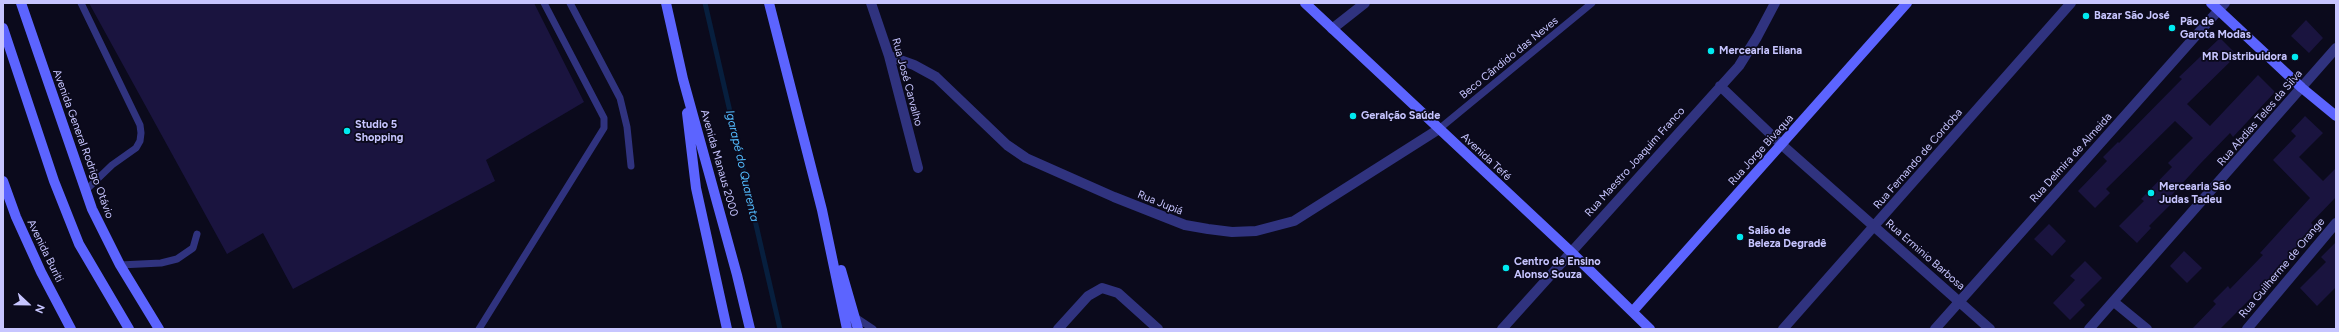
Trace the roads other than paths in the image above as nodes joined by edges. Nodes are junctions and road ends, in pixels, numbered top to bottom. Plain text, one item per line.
1 (21, 3) edge
2 (80, 3) edge
3 (544, 3) edge
4 (570, 3) edge
5 (666, 3) edge
6 (769, 3) edge
7 (871, 3) edge
8 (1305, 3) edge
9 (1365, 3) edge
10 (1592, 3) edge
11 (1775, 3) edge
12 (1907, 3) edge
13 (2071, 3) edge
14 (2218, 5) edge
15 (3, 28) edge
16 (1332, 30) junction
17 (2336, 48) edge
18 (889, 56) junction
19 (683, 79) junction
20 (1720, 86) junction
21 (2302, 88) junction
22 (2336, 116) edge
23 (1439, 129) junction
24 (1782, 144) junction
25 (631, 166) dead end
26 (918, 168) dead end
27 (3, 181) edge
28 (85, 191) junction
29 (822, 210) junction
30 (2336, 223) edge
31 (1874, 227) junction
32 (197, 234) dead end
33 (1571, 252) junction
34 (120, 266) junction
35 (1960, 302) junction
36 (2114, 302) junction
37 (1633, 311) junction
38 (855, 317) junction
39 (71, 329) edge
40 (130, 329) edge
41 (159, 329) edge
42 (480, 329) edge
43 (727, 329) edge
44 (750, 329) edge
45 (847, 329) edge
46 (858, 329) edge
47 (873, 329) edge
48 (1058, 329) edge
49 (1158, 329) edge
50 (1502, 329) edge
51 (1650, 329) edge
52 (1783, 329) edge
53 (1935, 329) edge
54 (1990, 329) edge
55 (2089, 329) edge
56 (2147, 329) edge
57 (2247, 329) edge

1 - 28 main road, Avenida General Rodrigo Otávio
2 - 28 lane
3 - 42 lane
4 - 25 lane
5 - 19 main road, Avenida Manaus 2000
6 - 29 main road
7 - 18 street, Rua José Carvalho
8 - 16 main road, Avenida Tefé
9 - 16 street
10 - 23 lane, Beco Cândido das Neves
11 - 20 street, Rua Maestro Joaquim Franco
12 - 24 main road, Rua Jorge Bivaqua
13 - 31 street, Rua Fernando de Cordoba
14 - 21 main road
14 - 35 street, Rua Delmira de Almeida
15 - 40 main road
16 - 23 main road, Avenida Tefé
17 - 21 street, Rua Abdias Teles da Silva
18 - 23 street, Rua Jupiá
18 - 26 street, Rua José Carvalho
19 - 43 main road
19 - 44 main road, Avenida Manaus 2000
20 - 24 street, Rua Erminio Barbosa
20 - 33 street, Rua Maestro Joaquim Franco
21 - 22 main road
21 - 36 street, Rua Abdias Teles da Silva
23 - 33 main road, Avenida Tefé
24 - 31 street, Rua Erminio Barbosa
24 - 37 main road, Rua Jorge Bivaqua
27 - 39 main road, Avenida Buriti
28 - 34 main road, Avenida General Rodrigo Otávio
29 - 38 main road
29 - 45 main road
30 - 57 street, Rua Guilherme de Orange
31 - 35 street, Rua Erminio Barbosa
31 - 52 street, Rua Fernando de Cordoba
32 - 34 lane
33 - 37 main road, Avenida Tefé
33 - 50 street, Rua Maestro Joaquim Franco
34 - 41 main road, Avenida General Rodrigo Otávio
35 - 53 street, Rua Delmira de Almeida
35 - 54 street, Rua Erminio Barbosa
36 - 55 street, Rua Abdias Teles da Silva
36 - 56 street
37 - 51 main road, Avenida Tefé
38 - 46 main road
38 - 47 lane
48 - 49 street

